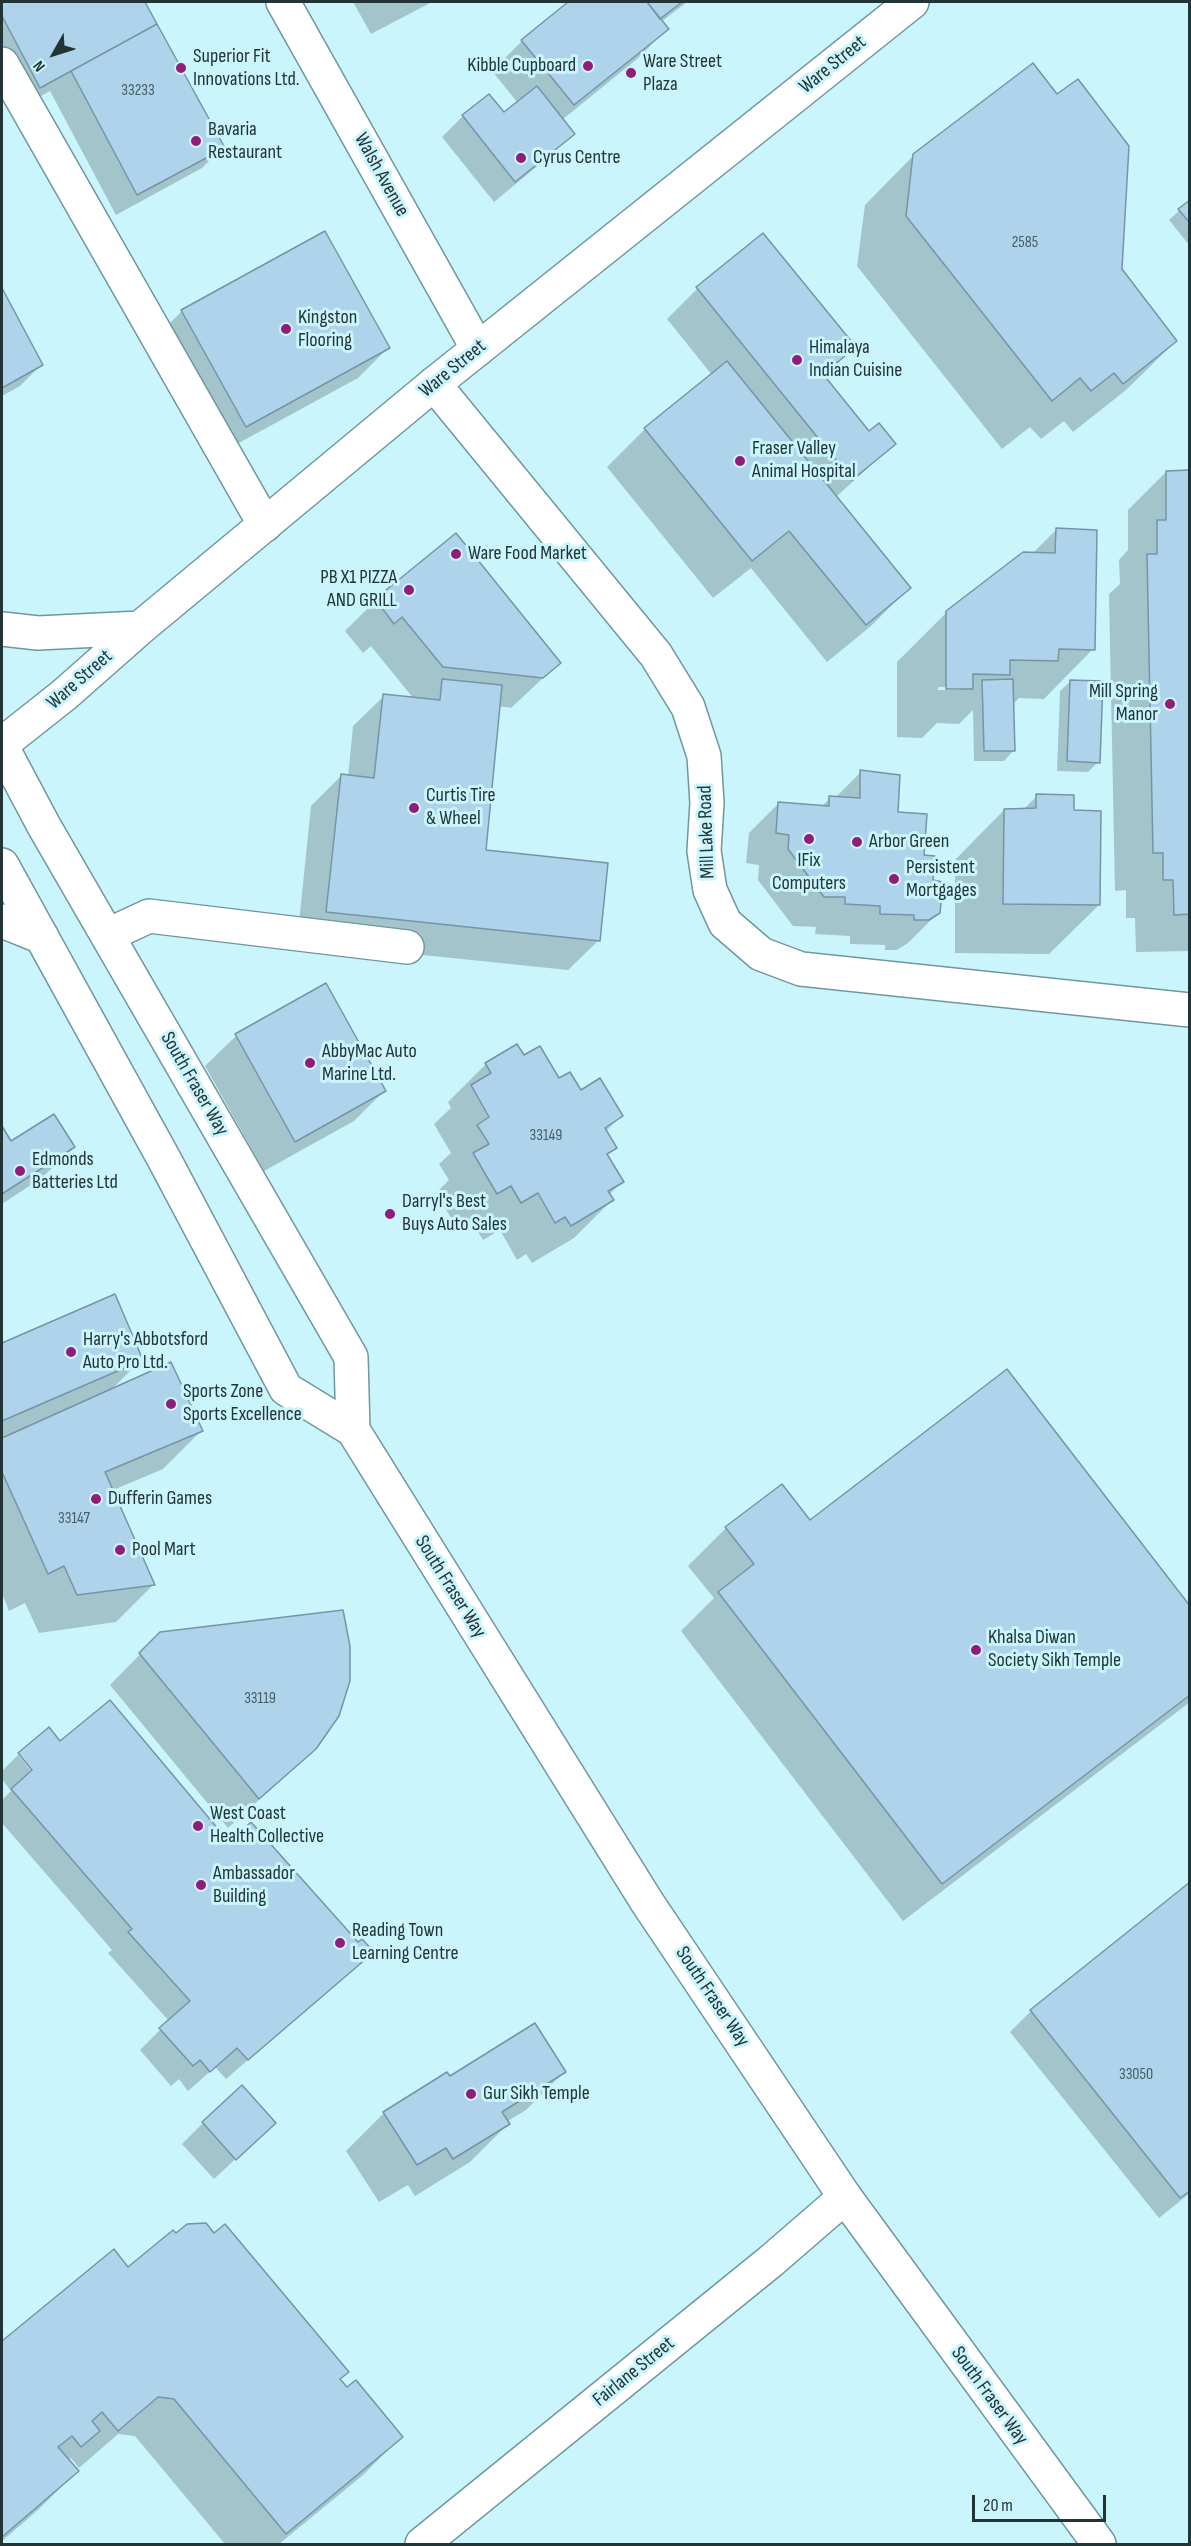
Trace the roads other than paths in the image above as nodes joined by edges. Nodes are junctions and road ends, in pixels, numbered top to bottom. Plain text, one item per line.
1 (283, 2) edge
2 (912, 2) edge
3 (2, 64) edge
4 (478, 349) junction
5 (434, 384) junction
6 (265, 525) junction
7 (140, 628) junction
8 (2, 629) edge
9 (2, 746) edge
10 (2, 865) edge
11 (2, 921) edge
12 (108, 935) junction
13 (42, 937) junction
14 (407, 947) dead end
15 (1190, 1010) edge
16 (353, 1430) junction
17 (845, 2197) junction
18 (422, 2544) edge
19 (1099, 2544) edge

1 - 4 main road, Walsh Avenue
2 - 4 main road, Ware Street
3 - 6 main road
4 - 5 main road, Ware Street
5 - 6 main road, Ware Street
5 - 15 main road, Mill Lake Road
6 - 7 main road, Ware Street
7 - 8 main road
7 - 9 main road, Ware Street
9 - 12 main road, South Fraser Way
10 - 13 main road, South Fraser Way
11 - 13 main road
12 - 14 main road
12 - 16 main road, South Fraser Way
13 - 16 main road, South Fraser Way
16 - 17 main road, South Fraser Way
17 - 18 main road, Fairlane Street
17 - 19 main road, South Fraser Way

